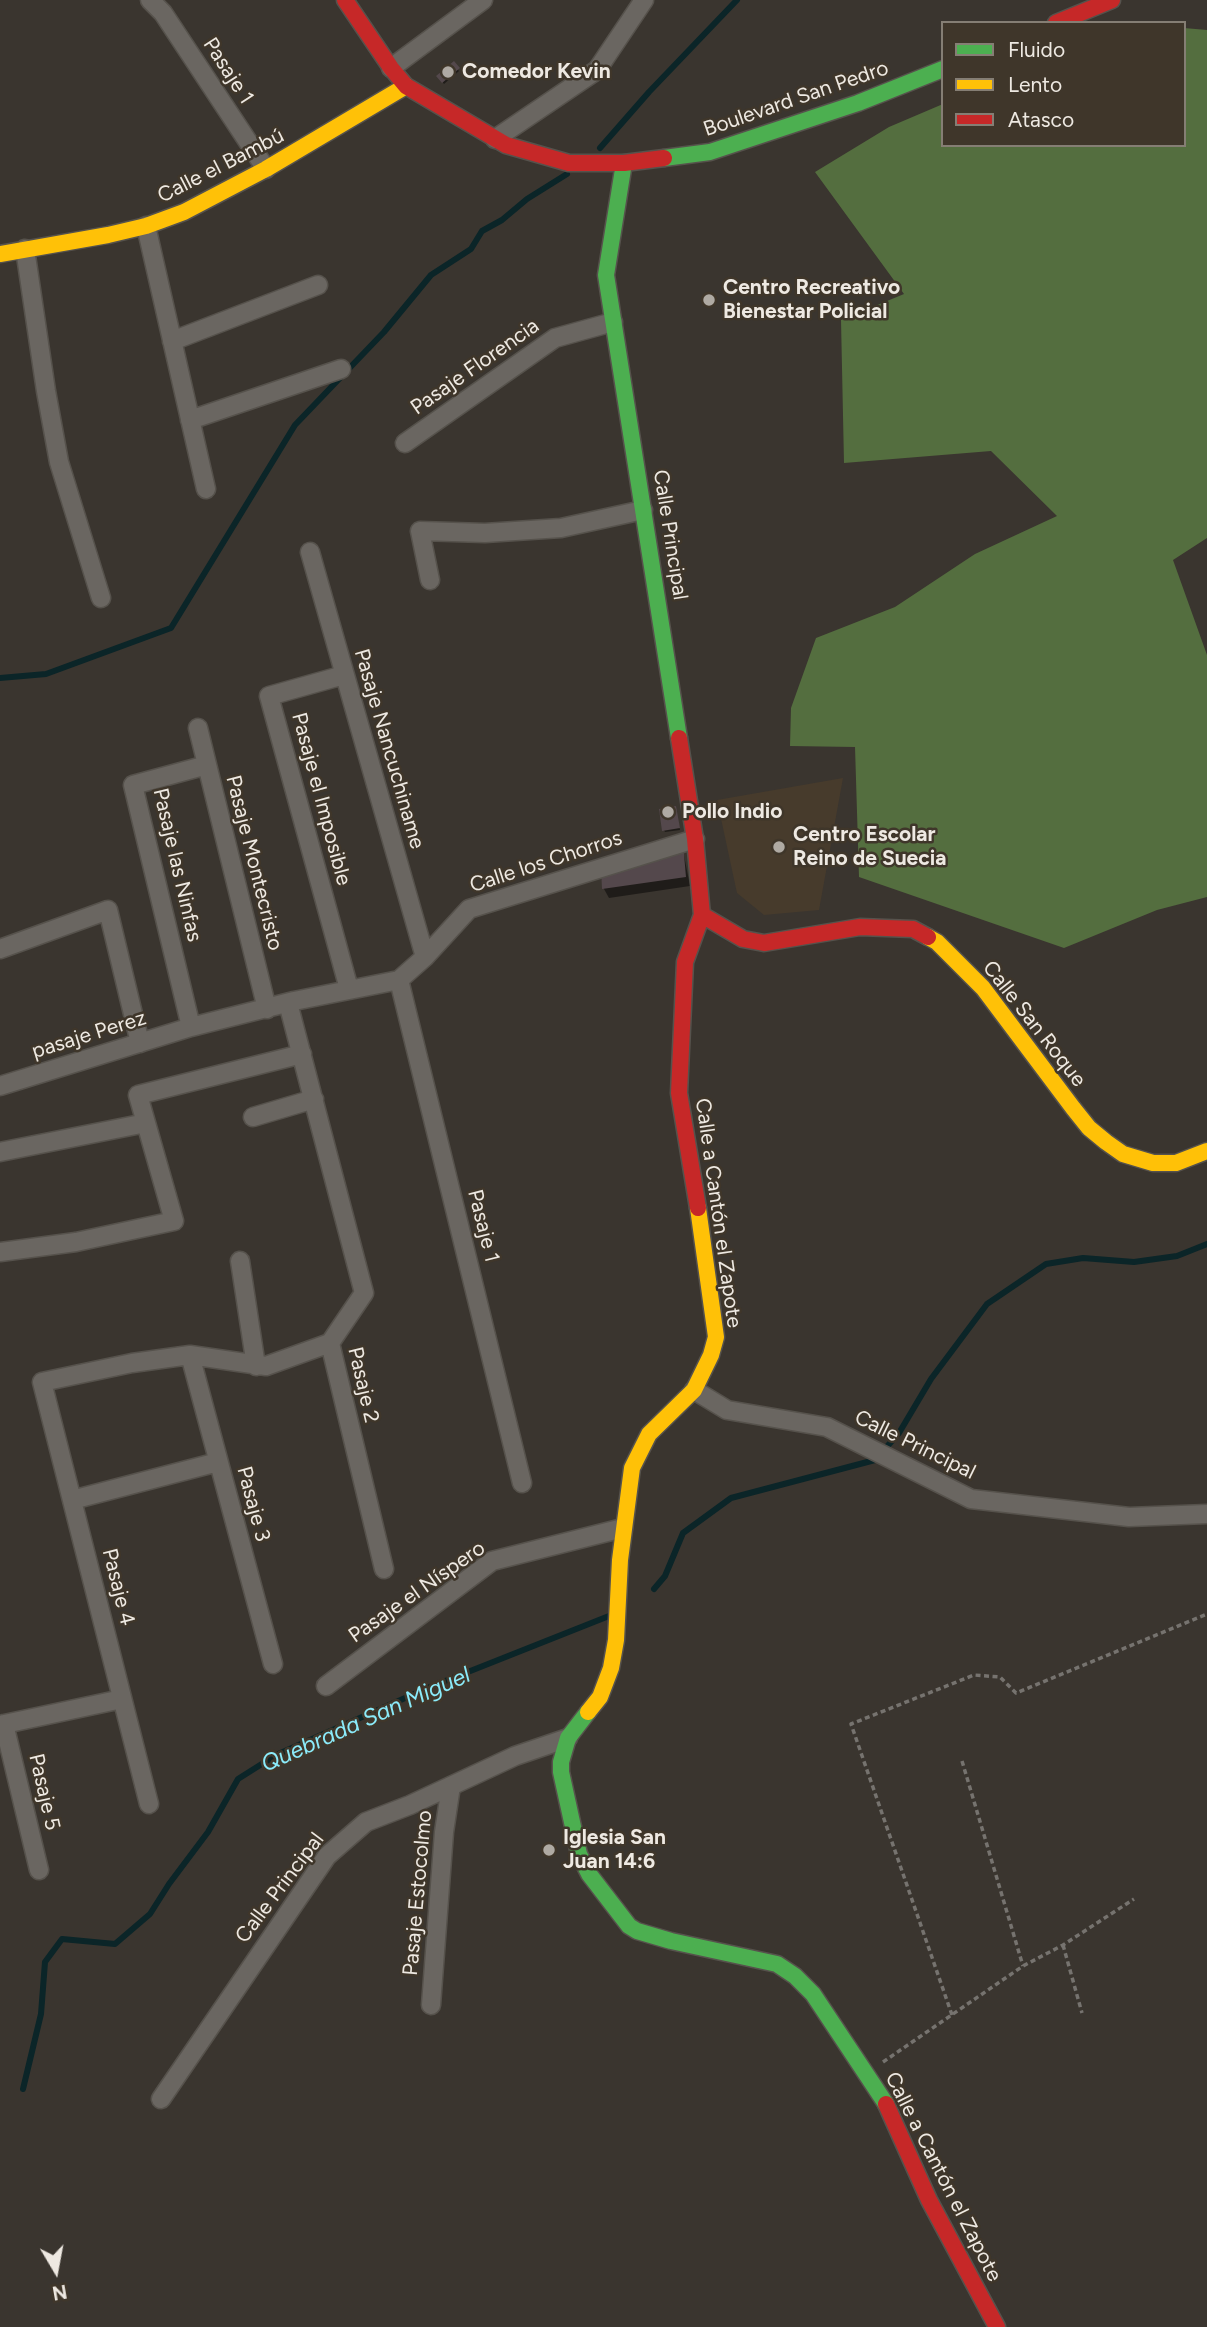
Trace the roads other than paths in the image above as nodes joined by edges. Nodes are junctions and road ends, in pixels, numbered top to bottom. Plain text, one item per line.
1 (150, 0) edge
2 (345, 0) edge
3 (483, 0) edge
4 (644, 0) edge
5 (1112, 0) edge
6 (1061, 21) edge
7 (391, 68) junction
8 (941, 70) edge
9 (406, 86) junction
10 (495, 139) junction
11 (624, 163) junction
12 (266, 169) junction
13 (146, 226) junction
14 (25, 249) junction
15 (0, 254) edge
16 (318, 285) dead end
17 (613, 322) junction
18 (172, 341) junction
19 (341, 369) dead end
20 (190, 420) junction
21 (405, 443) dead end
22 (206, 489) dead end
23 (643, 510) junction
24 (310, 552) dead end
25 (430, 580) dead end
26 (101, 598) dead end
27 (344, 676) junction
28 (198, 728) dead end
29 (207, 765) junction
30 (695, 839) junction
31 (702, 915) junction
32 (0, 948) edge
33 (425, 957) junction
34 (399, 980) junction
35 (349, 989) junction
36 (288, 1003) junction
37 (267, 1009) junction
38 (191, 1027) junction
39 (140, 1043) junction
40 (302, 1054) junction
41 (0, 1086) edge
42 (314, 1099) junction
43 (253, 1118) dead end
44 (146, 1123) junction
45 (1207, 1151) edge
46 (0, 1152) edge
47 (0, 1252) edge
48 (240, 1261) dead end
49 (330, 1343) junction
50 (190, 1355) junction
51 (256, 1366) junction
52 (694, 1390) junction
53 (218, 1462) junction
54 (522, 1483) dead end
55 (72, 1500) junction
56 (1207, 1514) edge
57 (623, 1528) junction
58 (384, 1569) dead end
59 (273, 1664) dead end
60 (326, 1686) dead end
61 (122, 1699) junction
62 (2, 1725) edge
63 (568, 1738) junction
64 (450, 1786) junction
65 (149, 1804) dead end
66 (38, 1870) dead end
67 (431, 2004) dead end
68 (161, 2099) dead end
69 (997, 2327) edge

1 - 12 street, Pasaje 1
2 - 7 street, Boulevard San Pedro
3 - 7 street
4 - 10 street
5 - 6 street
7 - 9 street, Boulevard San Pedro
8 - 11 street, Boulevard San Pedro
9 - 10 street, Boulevard San Pedro
9 - 12 street, Calle el Bambú
10 - 11 street, Boulevard San Pedro
11 - 17 street, Calle Principal
12 - 13 street, Calle el Bambú
13 - 14 street, Calle el Bambú
13 - 18 street
14 - 15 street, Calle el Bambú
14 - 26 street
16 - 18 street
17 - 21 street, Pasaje Florencia
17 - 23 street, Calle Principal
18 - 20 street
19 - 20 street
20 - 22 street
23 - 25 street
23 - 30 street, Calle Principal
24 - 27 street, Pasaje Nancuchiname
27 - 33 street, Pasaje Nancuchiname
27 - 35 street, Pasaje el Imposible
28 - 29 street, Pasaje Montecristo
29 - 37 street, Pasaje Montecristo
29 - 38 street, Pasaje las Ninfas
30 - 31 street, Calle Principal
30 - 33 street, Calle los Chorros
31 - 45 street, Calle San Roque
31 - 52 street, Calle a Cantón el Zapote
32 - 39 street
33 - 34 street, Calle los Chorros
34 - 35 street
34 - 54 street, Pasaje 1
35 - 36 street
36 - 37 street
36 - 40 street, Pasaje 2
37 - 38 street
38 - 39 street, pasaje Perez
39 - 41 street, pasaje Perez
40 - 42 street, Pasaje 2
40 - 44 street
42 - 43 street
42 - 49 street, Pasaje 2
44 - 46 street
44 - 47 street
48 - 51 street
49 - 51 street
49 - 58 street, Pasaje 2
50 - 51 street
50 - 53 street, Pasaje 3
50 - 55 street, Pasaje 4
52 - 56 street, Calle Principal
52 - 57 street, Calle a Cantón el Zapote
53 - 55 street
53 - 59 street, Pasaje 3
55 - 61 street, Pasaje 4
57 - 60 street, Pasaje el Níspero
57 - 63 street, Calle a Cantón el Zapote
61 - 62 street
61 - 65 street, Pasaje 4
62 - 66 street, Pasaje 5
63 - 64 street, Calle Principal
63 - 69 street, Calle a Cantón el Zapote
64 - 67 street, Pasaje Estocolmo
64 - 68 street, Calle Principal

